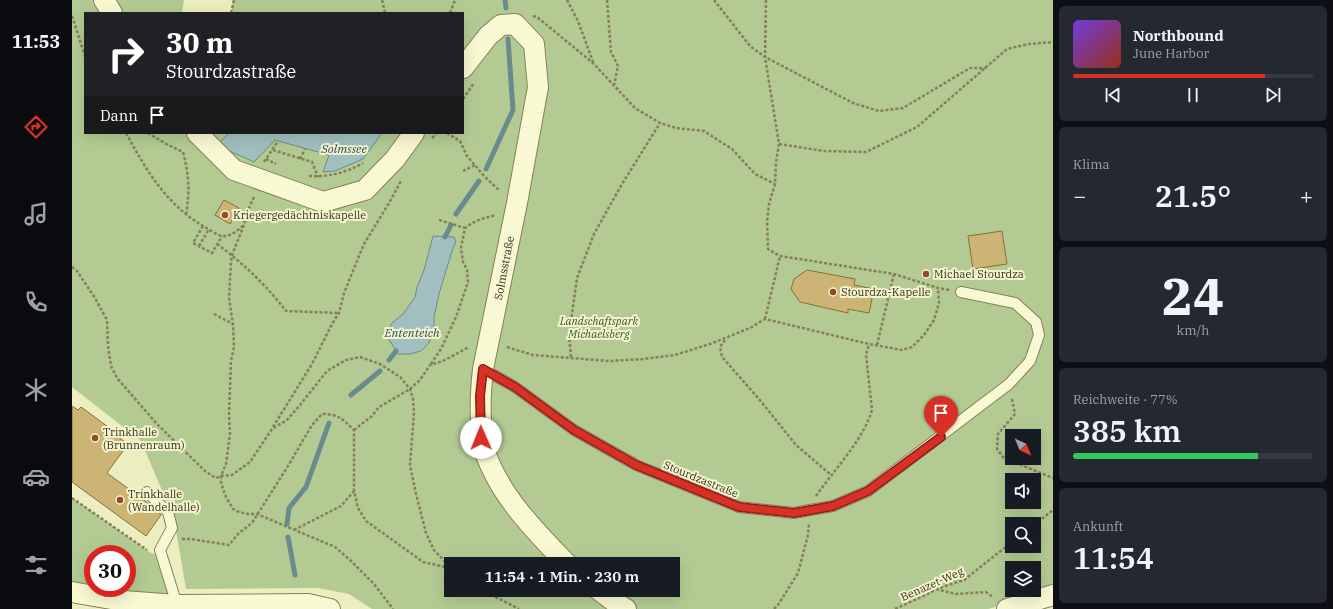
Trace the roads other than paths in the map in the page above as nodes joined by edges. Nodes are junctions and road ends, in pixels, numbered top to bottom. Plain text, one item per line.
1 (104, 0) edge
2 (111, 12) edge
3 (470, 74) edge
4 (198, 134) edge
5 (420, 138) edge
6 (961, 292) dead end
7 (483, 369) junction
8 (147, 492) dead end
9 (560, 557) edge
10 (72, 592) edge
11 (1053, 595) edge
12 (608, 597) edge
13 (177, 605) junction
14 (330, 609) edge
15 (626, 609) edge
16 (1008, 609) edge

1 - 2 street
3 - 7 street, Solmsstraße
4 - 5 street
6 - 7 lane, Stourdzastraße
7 - 9 street, Solmsstraße
8 - 13 lane
10 - 13 street
11 - 16 street
12 - 15 street
13 - 14 street

